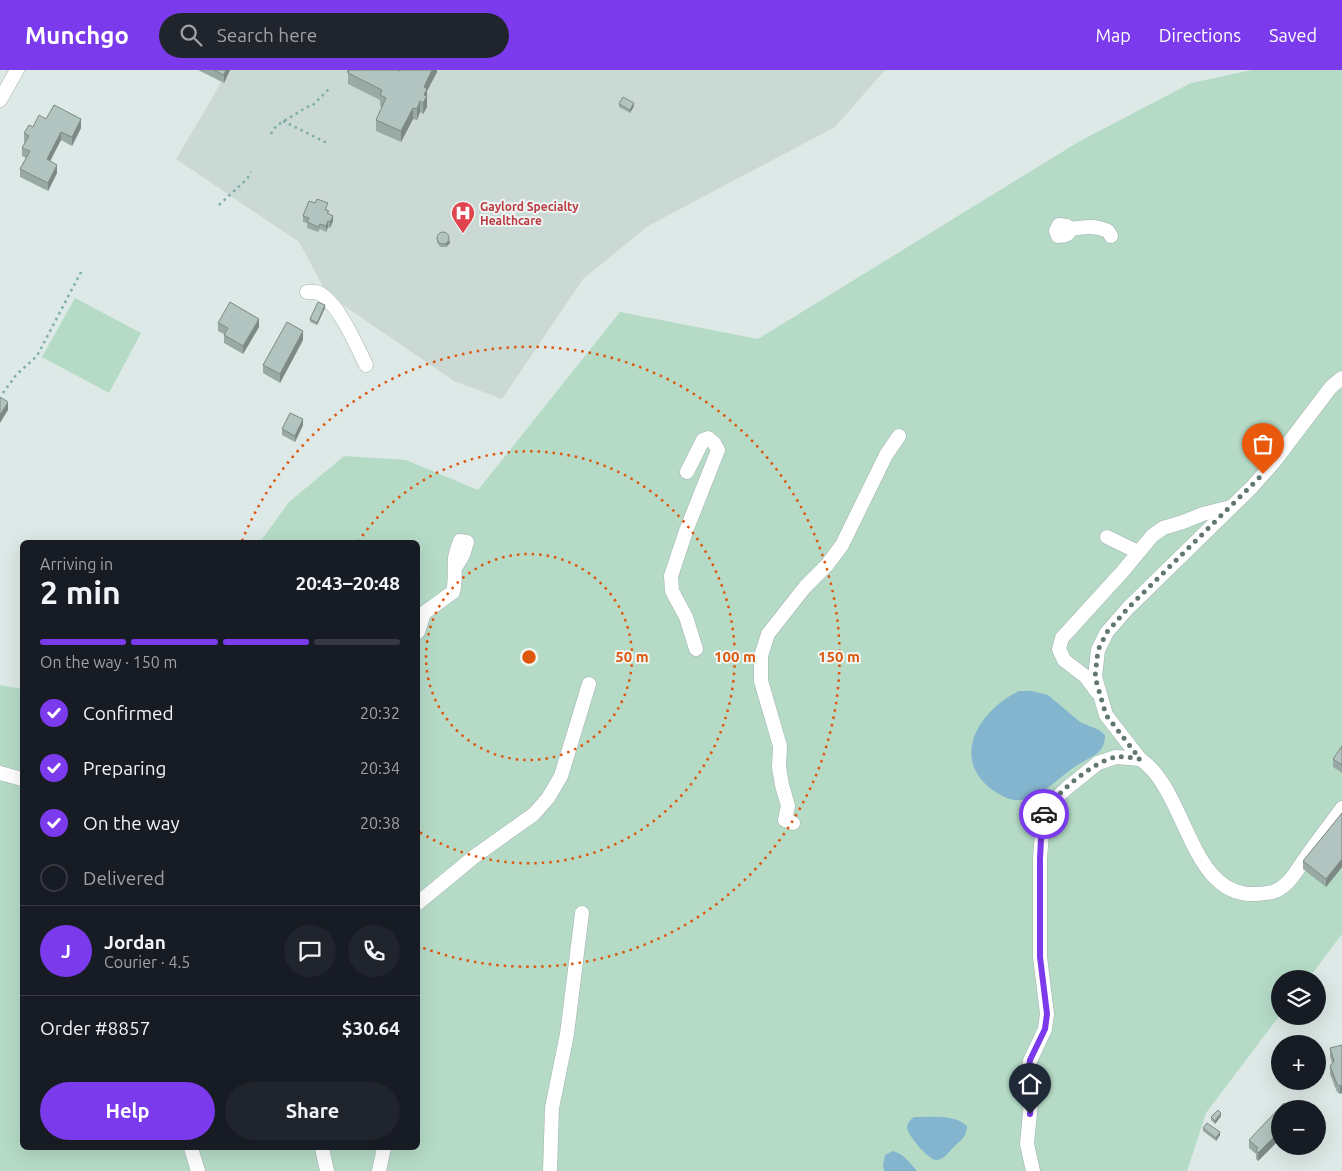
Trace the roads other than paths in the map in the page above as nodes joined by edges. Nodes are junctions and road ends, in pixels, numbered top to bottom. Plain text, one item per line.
1 (18, 70) edge
2 (0, 100) edge
3 (1070, 229) dead end
4 (1111, 236) dead end
5 (307, 292) dead end
6 (366, 365) dead end
7 (1342, 378) edge
8 (899, 436) dead end
9 (687, 472) dead end
10 (1232, 507) junction
11 (1107, 537) dead end
12 (1138, 552) junction
13 (455, 568) dead end
14 (421, 614) edge
15 (696, 649) dead end
16 (589, 684) dead end
17 (1099, 694) junction
18 (1140, 759) junction
19 (0, 773) edge
20 (20, 778) edge
21 (1342, 808) edge
22 (794, 823) dead end
23 (420, 901) edge
24 (582, 913) dead end
25 (192, 1150) edge
26 (322, 1150) edge
27 (383, 1150) edge
28 (198, 1171) edge
29 (327, 1171) edge
30 (378, 1171) edge
31 (550, 1171) edge
32 (1033, 1171) edge

1 - 2 street
3 - 4 street
5 - 6 street
7 - 10 street
8 - 22 street
9 - 15 street
10 - 12 street
10 - 17 street
11 - 12 street
12 - 17 street
13 - 14 street
16 - 23 street
17 - 18 street
18 - 21 street
18 - 32 street
19 - 20 street
24 - 31 street
25 - 28 street
26 - 29 street
27 - 30 street

